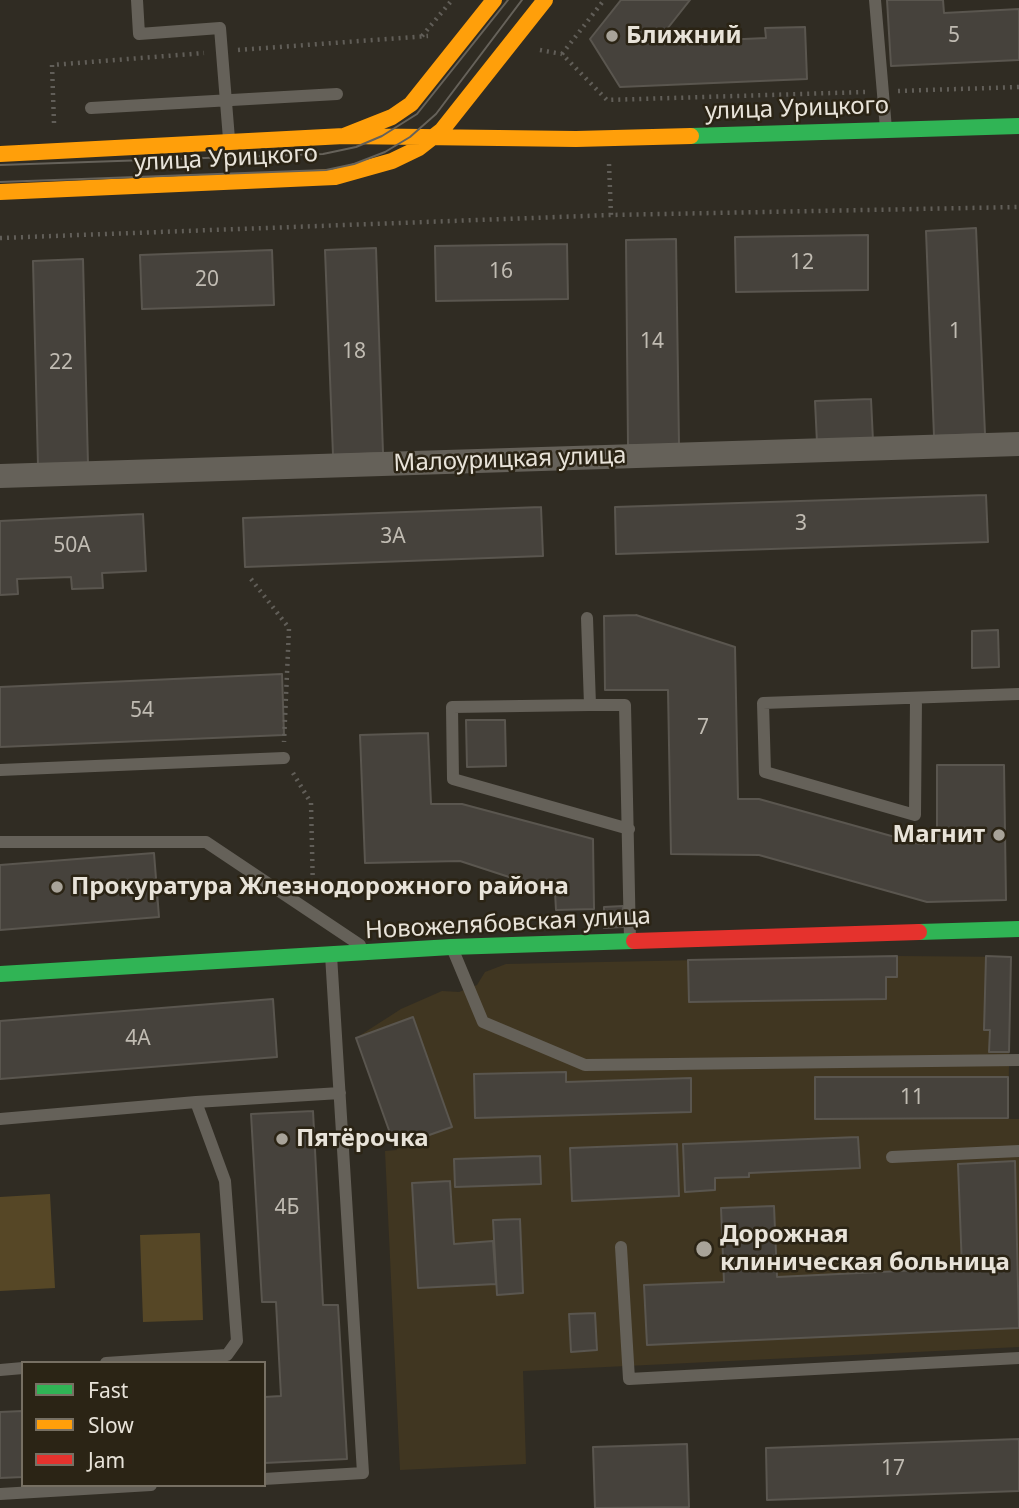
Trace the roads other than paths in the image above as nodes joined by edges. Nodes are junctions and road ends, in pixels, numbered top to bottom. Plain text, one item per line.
1 (137, 0) edge
2 (494, 0) edge
3 (545, 0) edge
4 (875, 0) edge
5 (337, 94) dead end
6 (226, 101) junction
7 (91, 108) dead end
8 (1019, 125) edge
9 (886, 129) junction
10 (438, 133) junction
11 (344, 136) junction
12 (576, 139) junction
13 (229, 142) junction
14 (0, 154) edge
15 (470, 155) dead end
16 (430, 161) dead end
17 (364, 171) junction
18 (0, 192) edge
19 (1019, 443) edge
20 (0, 476) edge
21 (587, 618) dead end
22 (1019, 694) edge
23 (916, 698) junction
24 (590, 705) junction
25 (284, 758) dead end
26 (0, 770) edge
27 (629, 830) junction
28 (0, 842) edge
29 (1019, 929) edge
30 (630, 941) junction
31 (451, 947) junction
32 (372, 952) junction
33 (331, 955) junction
34 (0, 974) edge
35 (1019, 1060) edge
36 (340, 1093) junction
37 (196, 1102) junction
38 (0, 1119) edge
39 (1019, 1151) edge
40 (892, 1157) dead end
41 (621, 1247) dead end
42 (1019, 1358) edge
43 (136, 1361) edge
44 (21, 1368) edge
45 (0, 1370) edge
46 (266, 1479) edge
47 (117, 1487) edge
48 (0, 1494) edge

1 - 6 lane
2 - 11 main road, улица Урицкого
3 - 10 main road
4 - 9 lane
5 - 6 lane
6 - 7 lane
6 - 13 lane
8 - 9 main road, улица Урицкого
9 - 12 main road, улица Урицкого
10 - 11 main road
10 - 12 main road
10 - 17 main road, улица Урицкого
11 - 13 main road, улица Урицкого
12 - 15 main road
13 - 14 main road, улица Урицкого
16 - 17 main road
17 - 18 main road, улица Урицкого
19 - 20 street, Малоурицкая улица
21 - 24 lane
22 - 23 lane
23 - 23 lane
24 - 27 lane
24 - 27 lane
25 - 26 lane
27 - 30 lane
28 - 32 lane
29 - 30 main road, Новожелябовская улица
30 - 31 main road, Новожелябовская улица
31 - 32 main road, Новожелябовская улица
31 - 35 lane
32 - 33 main road, Новожелябовская улица
33 - 34 main road, Новожелябовская улица
33 - 36 lane
36 - 37 lane
36 - 46 lane
37 - 38 lane
37 - 43 lane
39 - 40 lane
41 - 42 lane
44 - 45 lane
47 - 48 lane

